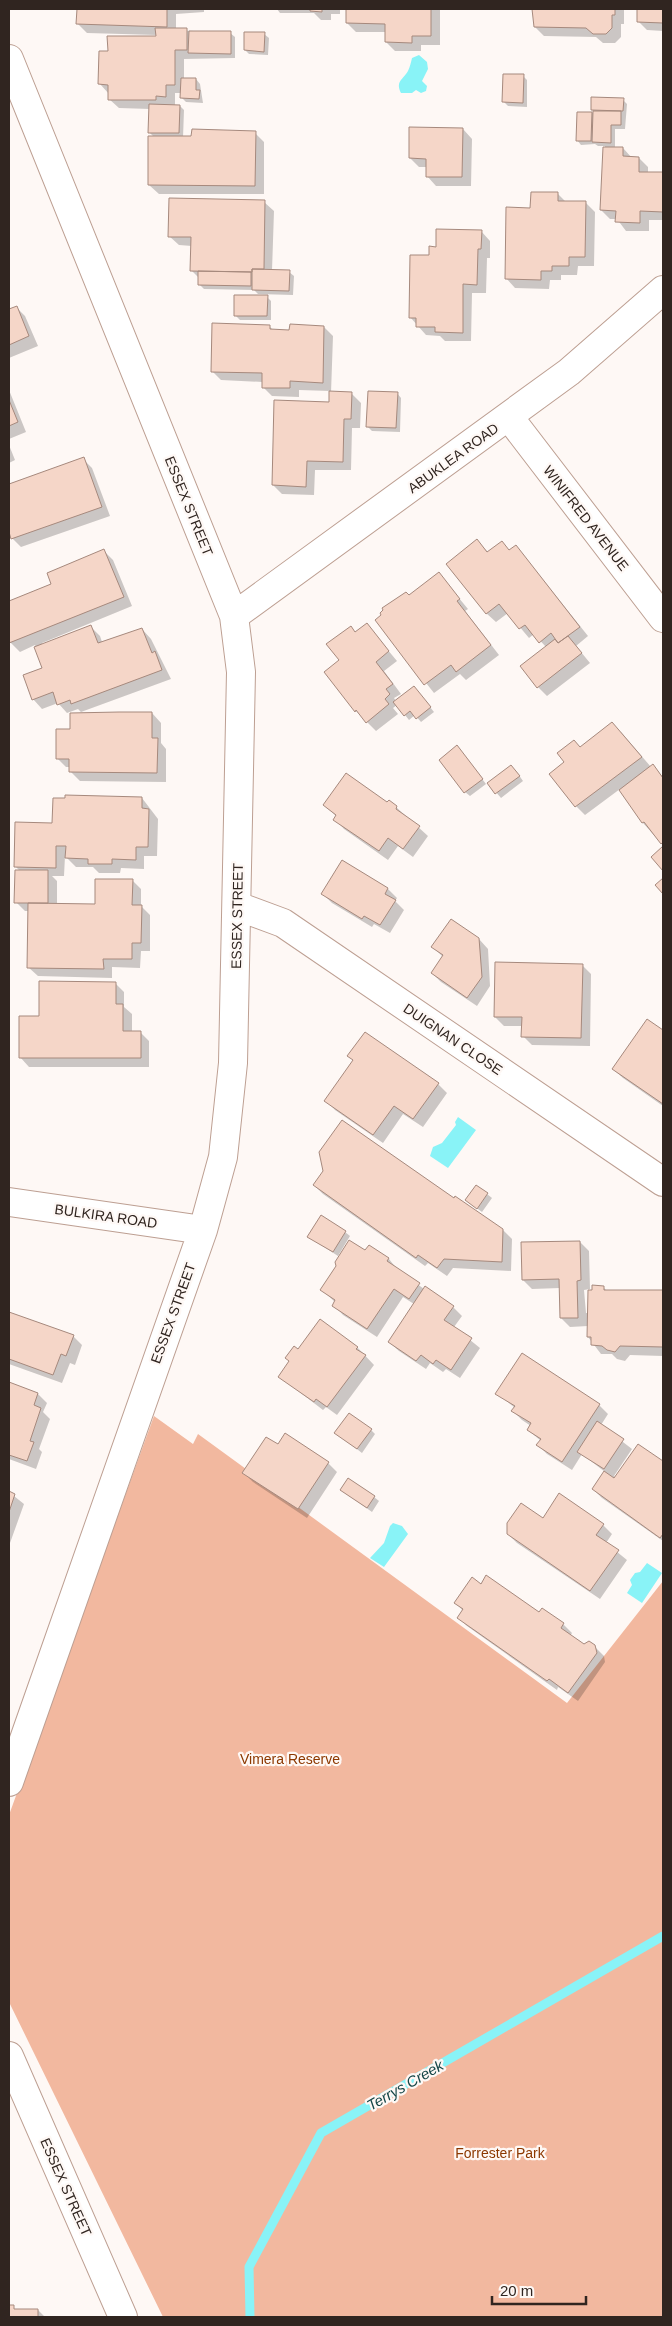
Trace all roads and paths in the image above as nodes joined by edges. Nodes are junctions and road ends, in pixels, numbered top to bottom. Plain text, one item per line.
1 (11, 73) edge
2 (663, 290) edge
3 (509, 418) junction
4 (234, 616) junction
5 (663, 618) edge
6 (237, 906) junction
7 (663, 1182) edge
8 (9, 1202) edge
9 (203, 1230) junction
10 (9, 1782) edge
11 (9, 2056) edge
12 (123, 2317) edge

1 - 4 street, ESSEX STREET
2 - 3 street, ABUKLEA ROAD
3 - 4 street, ABUKLEA ROAD
3 - 5 street, WINIFRED AVENUE
4 - 6 street, ESSEX STREET
6 - 7 street, DUIGNAN CLOSE
6 - 9 street, ESSEX STREET
8 - 9 street, BULKIRA ROAD
9 - 10 street, ESSEX STREET
11 - 12 street, ESSEX STREET

